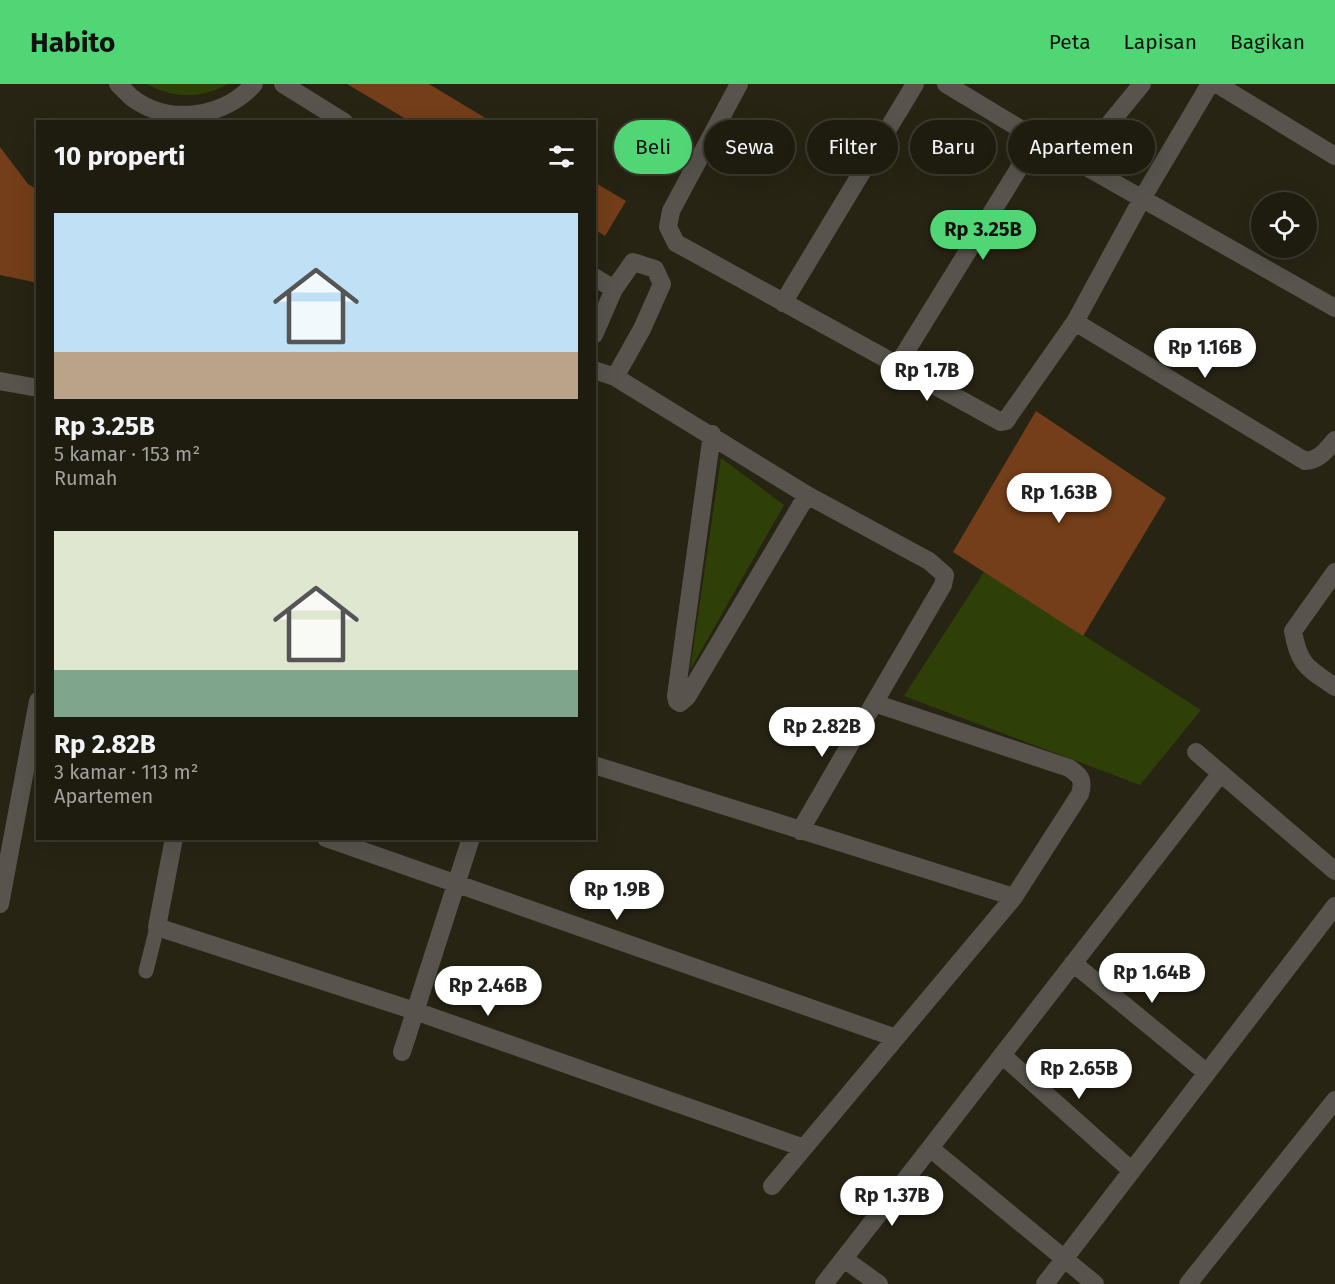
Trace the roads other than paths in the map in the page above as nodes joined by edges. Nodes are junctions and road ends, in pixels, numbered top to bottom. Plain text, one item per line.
1 (118, 84) edge
2 (254, 84) edge
3 (283, 84) edge
4 (739, 84) edge
5 (915, 84) edge
6 (946, 84) edge
7 (1142, 84) edge
8 (1210, 84) edge
9 (1217, 84) edge
10 (157, 116) edge
11 (341, 120) edge
12 (1112, 120) edge
13 (1008, 121) edge
14 (1335, 156) edge
15 (1015, 174) edge
16 (1100, 174) edge
17 (1143, 197) junction
18 (596, 278) edge
19 (614, 289) junction
20 (783, 303) junction
21 (1335, 308) edge
22 (1075, 322) junction
23 (596, 330) edge
24 (897, 366) junction
25 (596, 371) edge
26 (615, 377) junction
27 (0, 381) edge
28 (36, 388) edge
29 (712, 434) junction
30 (1335, 440) edge
31 (807, 495) junction
32 (1335, 573) edge
33 (1335, 687) edge
34 (874, 703) junction
35 (36, 712) edge
36 (1196, 752) dead end
37 (596, 766) edge
38 (1221, 773) junction
39 (801, 831) junction
40 (174, 840) edge
41 (332, 840) edge
42 (470, 840) edge
43 (1335, 871) edge
44 (456, 884) junction
45 (1014, 897) junction
46 (0, 904) edge
47 (1335, 906) edge
48 (158, 927) junction
49 (1073, 963) junction
50 (146, 970) dead end
51 (415, 1011) junction
52 (896, 1038) junction
53 (402, 1052) dead end
54 (1002, 1055) junction
55 (1207, 1073) junction
56 (1335, 1100) edge
57 (804, 1148) junction
58 (930, 1148) junction
59 (1132, 1172) junction
60 (772, 1186) dead end
61 (1066, 1258) junction
62 (844, 1259) junction
63 (824, 1284) edge
64 (879, 1284) edge
65 (1045, 1284) edge
66 (1095, 1284) edge
67 (1188, 1284) edge

1 - 10 street
2 - 10 street
3 - 11 street
4 - 20 street
5 - 20 street
6 - 13 street
7 - 12 street
8 - 17 street
9 - 14 street
15 - 24 street
16 - 17 street
17 - 21 street
17 - 22 street
18 - 19 street
19 - 23 street
19 - 26 street
20 - 24 street
22 - 24 street
22 - 30 street
25 - 26 street
26 - 29 street
27 - 28 street
29 - 31 street
29 - 31 street
31 - 34 street
32 - 33 street
34 - 39 street
34 - 45 street
35 - 46 street
36 - 38 street
37 - 39 street
38 - 43 street
38 - 49 street
39 - 45 street
40 - 48 street
41 - 44 street
42 - 44 street
44 - 51 street
44 - 52 street
45 - 52 street
47 - 55 street
48 - 50 lane
48 - 51 street
49 - 54 street
49 - 55 street
51 - 53 street
51 - 57 street
52 - 57 street
54 - 58 street
54 - 59 street
55 - 59 street
56 - 67 street
57 - 60 street
58 - 61 street
58 - 62 street
59 - 61 street
61 - 65 street
61 - 66 street
62 - 63 street
62 - 64 street

